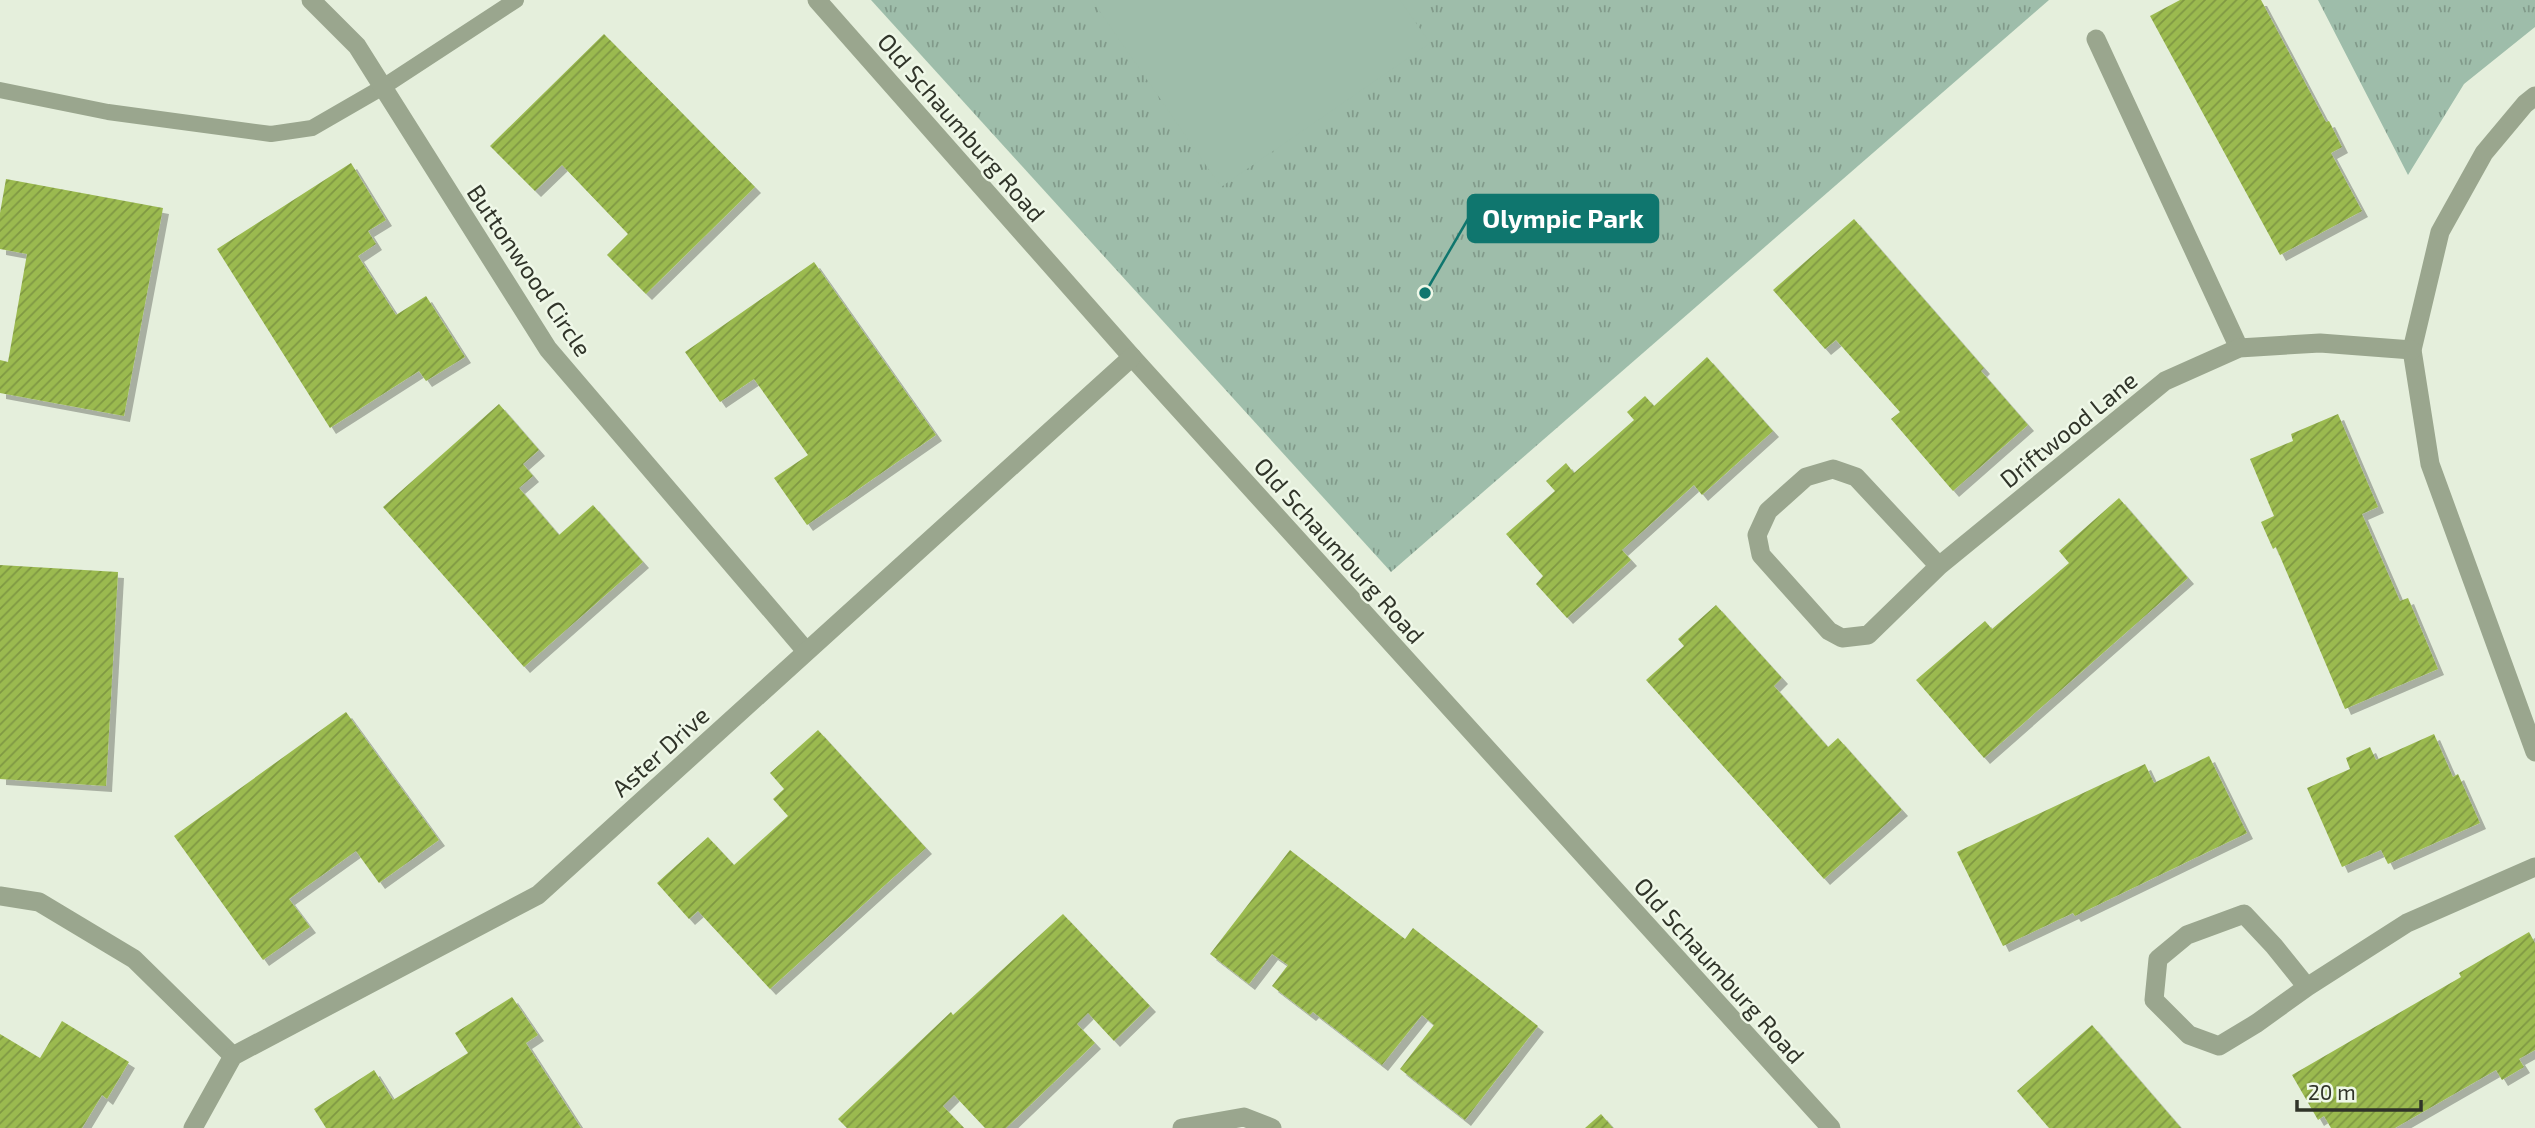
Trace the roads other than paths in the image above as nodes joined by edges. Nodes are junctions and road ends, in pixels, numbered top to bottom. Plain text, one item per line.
1 (311, 0) edge
2 (516, 0) edge
3 (817, 0) edge
4 (2096, 39) dead end
5 (383, 87) junction
6 (0, 90) edge
7 (2535, 96) edge
8 (2238, 348) junction
9 (2412, 350) junction
10 (1132, 357) junction
11 (1939, 566) junction
12 (806, 651) junction
13 (2535, 752) edge
14 (2535, 867) edge
15 (0, 896) edge
16 (2307, 987) junction
17 (233, 1056) junction
18 (193, 1128) edge
19 (1182, 1128) edge
20 (1272, 1128) edge
21 (1831, 1128) edge

1 - 5 street, Buttonwood Circle
2 - 5 lane
3 - 10 street, Old Schaumburg Road
4 - 8 street
5 - 6 lane
5 - 12 street, Buttonwood Circle
7 - 9 street
8 - 9 street, Driftwood Lane
8 - 11 street, Driftwood Lane
9 - 13 street
10 - 12 street, Aster Drive
10 - 21 street, Old Schaumburg Road
11 - 11 street, Driftwood Lane
12 - 17 street, Aster Drive
14 - 16 street
15 - 17 street
16 - 16 street
17 - 18 street
19 - 20 street

